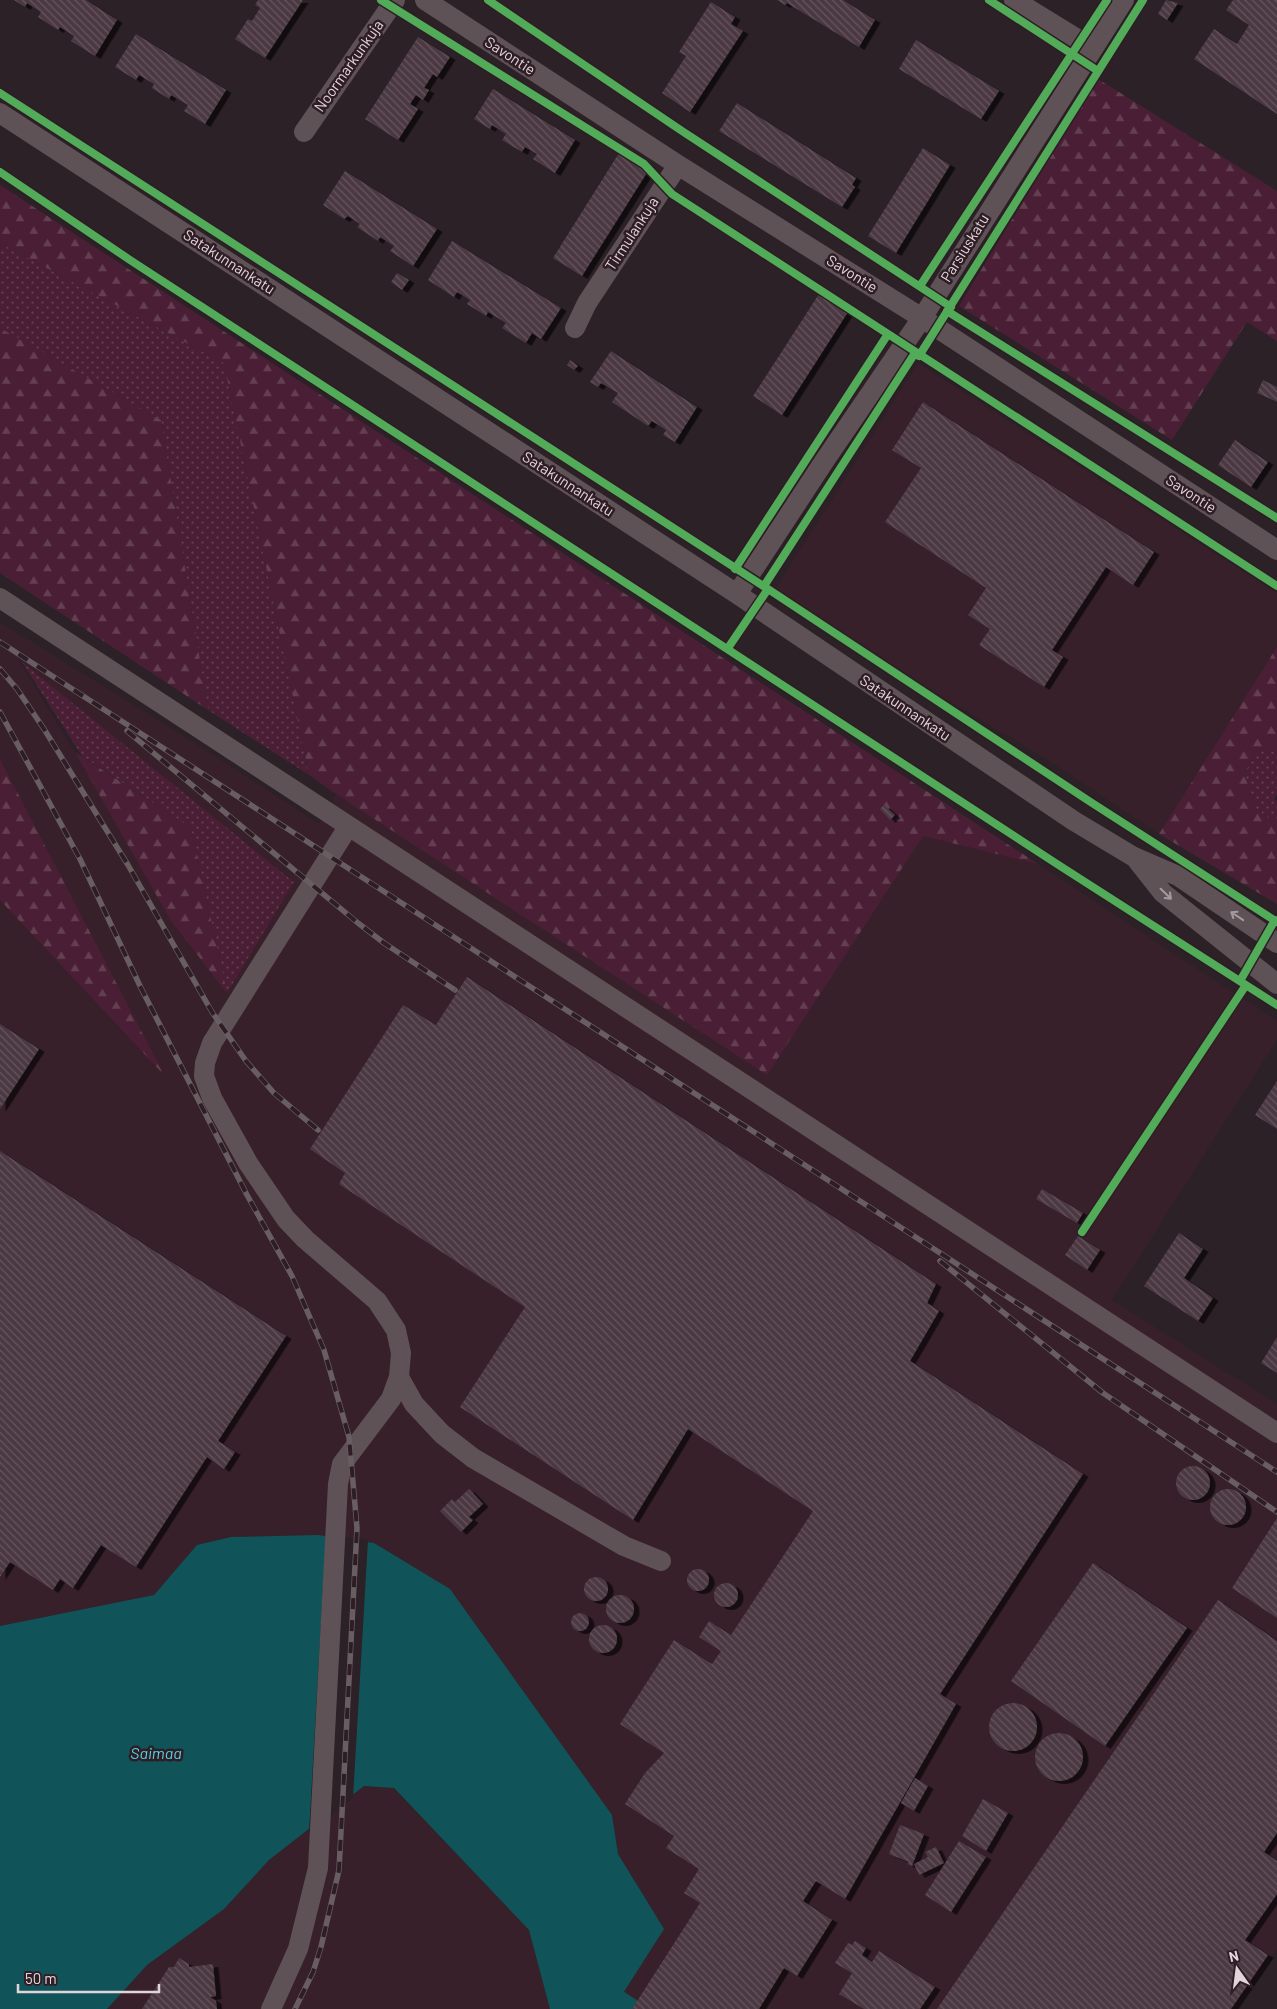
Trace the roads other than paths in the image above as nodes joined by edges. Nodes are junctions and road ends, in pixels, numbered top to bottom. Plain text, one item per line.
1 (395, 0) edge
2 (425, 0) edge
3 (1014, 0) edge
4 (1124, 0) edge
5 (1092, 48) junction
6 (0, 113) edge
7 (304, 132) dead end
8 (678, 165) junction
9 (922, 318) junction
10 (575, 328) dead end
11 (1277, 550) edge
12 (737, 594) junction
13 (0, 598) edge
14 (348, 827) junction
15 (1134, 857) junction
16 (1277, 943) edge
17 (1277, 984) edge
18 (399, 1377) junction
19 (1277, 1433) edge
20 (661, 1561) dead end
21 (271, 2009) edge

1 - 7 street, Noormarkunkuja
2 - 8 street, Savontie
3 - 5 street
4 - 5 street, Parsiuskatu
5 - 9 street, Parsiuskatu
6 - 12 street, Satakunnankatu
8 - 9 street, Savontie
8 - 10 street, Tirmulankuja
9 - 11 street, Savontie
9 - 12 street, Parsiuskatu
12 - 15 street, Satakunnankatu
13 - 14 street
14 - 18 street
14 - 19 street
16 -> 15 street, Satakunnankatu
15 -> 17 street, Satakunnankatu
18 - 20 street
18 - 21 street

